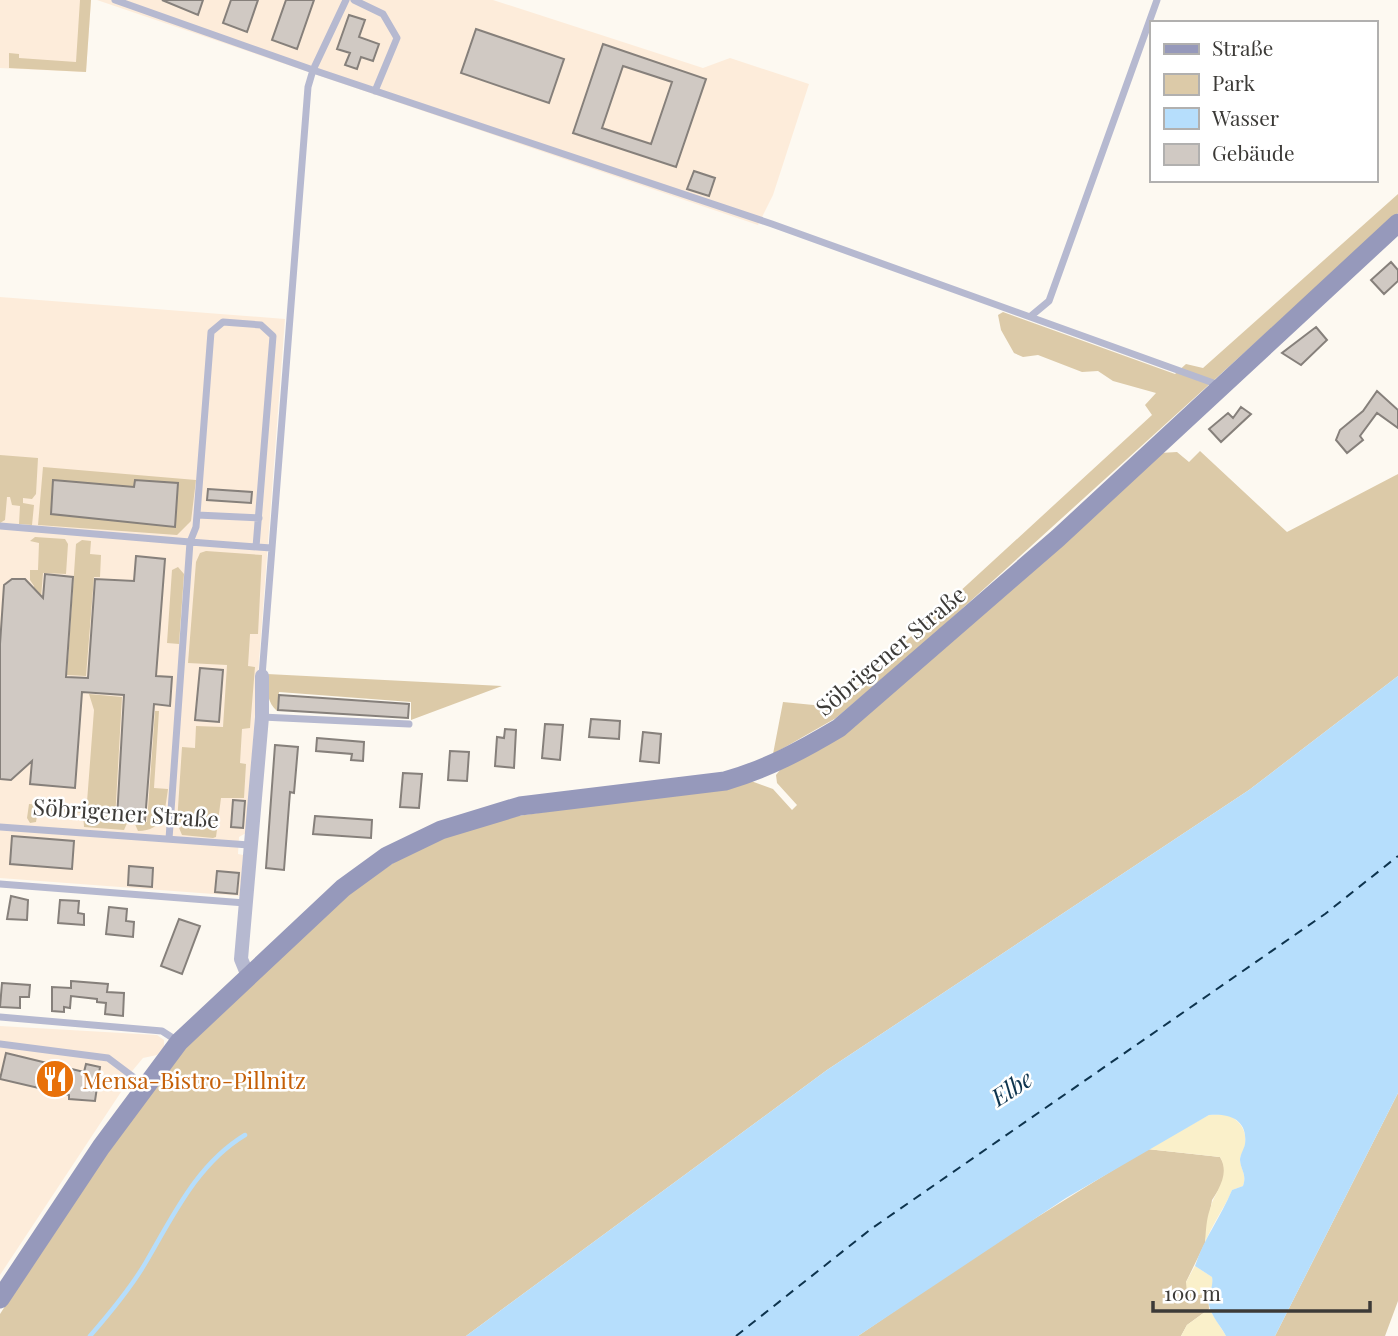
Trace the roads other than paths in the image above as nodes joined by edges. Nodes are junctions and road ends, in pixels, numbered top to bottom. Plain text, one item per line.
1 (115, 0) edge
2 (346, 0) edge
3 (354, 0) edge
4 (1157, 0) edge
5 (313, 70) junction
6 (375, 91) junction
7 (1398, 223) edge
8 (1031, 316) junction
9 (1219, 385) junction
10 (197, 515) junction
11 (259, 518) junction
12 (0, 526) edge
13 (190, 542) junction
14 (256, 547) junction
15 (271, 548) junction
16 (262, 676) joint
17 (262, 717) junction
18 (408, 724) dead end
19 (0, 827) edge
20 (169, 839) junction
21 (249, 845) junction
22 (0, 884) edge
23 (245, 903) junction
24 (248, 976) junction
25 (0, 1017) edge
26 (179, 1042) junction
27 (0, 1044) edge
28 (144, 1085) junction
29 (0, 1299) edge

1 - 5 lane
2 - 5 lane
3 - 6 lane
4 - 8 lane
5 - 6 lane
5 - 15 lane
6 - 8 lane
7 - 9 street, Söbrigener Straße
8 - 9 lane
9 - 24 street, Söbrigener Straße
10 - 11 lane
10 - 11 lane
10 - 13 lane
11 - 14 lane
12 - 13 lane
13 - 14 lane
13 - 20 lane
14 - 15 lane
15 - 16 lane
16 - 17 street, Söbrigener Straße
17 - 18 lane
17 - 21 street, Söbrigener Straße
19 - 20 lane, Söbrigener Straße
20 - 21 lane, Söbrigener Straße
21 - 23 street, Söbrigener Straße
22 - 23 lane
23 - 24 street, Söbrigener Straße
24 - 26 street, Söbrigener Straße
25 - 26 lane
26 - 28 street, Söbrigener Straße
27 - 28 lane
28 - 29 street, Söbrigener Straße

